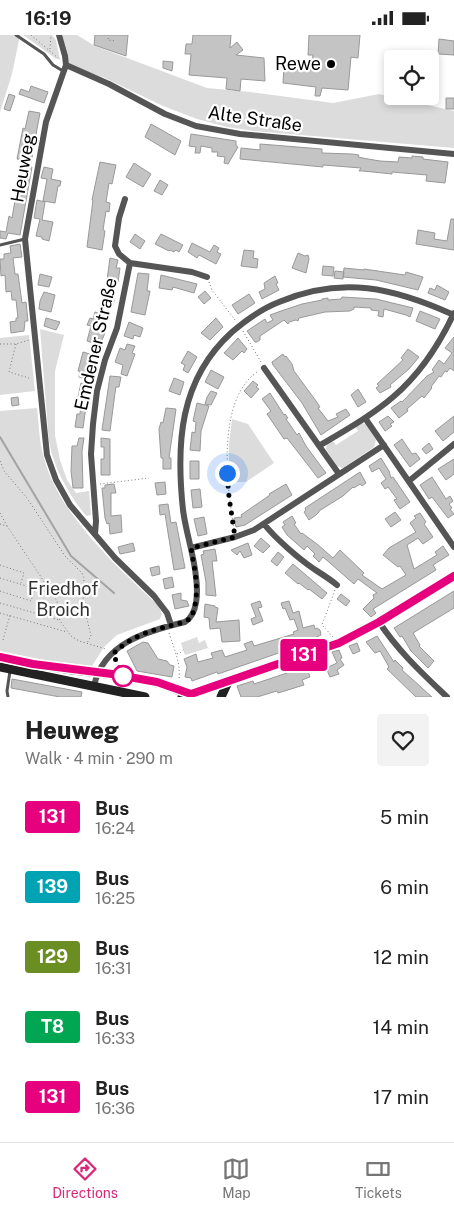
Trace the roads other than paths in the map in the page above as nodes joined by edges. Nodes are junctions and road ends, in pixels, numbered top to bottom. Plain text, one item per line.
1 (16, 35) edge
2 (59, 35) edge
3 (65, 68) junction
4 (454, 154) edge
5 (125, 199) dead end
6 (25, 239) junction
7 (0, 245) edge
8 (130, 263) junction
9 (207, 277) road end
10 (454, 314) edge
11 (264, 368) road end
12 (365, 417) junction
13 (454, 444) edge
14 (384, 445) junction
15 (319, 447) junction
16 (339, 475) junction
17 (409, 481) junction
18 (264, 524) junction
19 (95, 534) junction
20 (454, 547) edge
21 (191, 548) junction
22 (454, 576) edge
23 (337, 585) road end
24 (379, 622) junction
25 (169, 626) junction
26 (0, 657) edge
27 (11, 664) junction
28 (0, 667) edge
29 (98, 672) junction
30 (228, 681) junction
31 (94, 686) junction
32 (191, 696) edge
33 (8, 697) edge
34 (145, 697) edge
35 (222, 697) edge
36 (447, 697) edge

1 - 3 lane
2 - 3 street
3 - 4 street, Alte Straße
3 - 6 street, Heuweg
5 - 8 street, Emdener Straße
6 - 7 lane
6 - 19 street, Heuweg
8 - 9 street
8 - 19 street, Emdener Straße
10 - 12 street
10 - 21 street
11 - 15 street
12 - 14 street
12 - 15 street
13 - 17 street
14 - 16 street
14 - 17 street
15 - 16 street
16 - 18 street
17 - 20 street
18 - 21 street
18 - 23 street
19 - 25 street, Heuweg
21 - 25 street
22 - 24 main road
24 - 30 main road
24 - 36 street
25 - 29 street
26 - 27 main road
27 - 28 main road
27 - 29 main road
27 - 31 main road
27 - 33 lane
29 - 31 street
29 - 32 main road
30 - 32 main road
30 - 35 main road
31 - 34 main road

